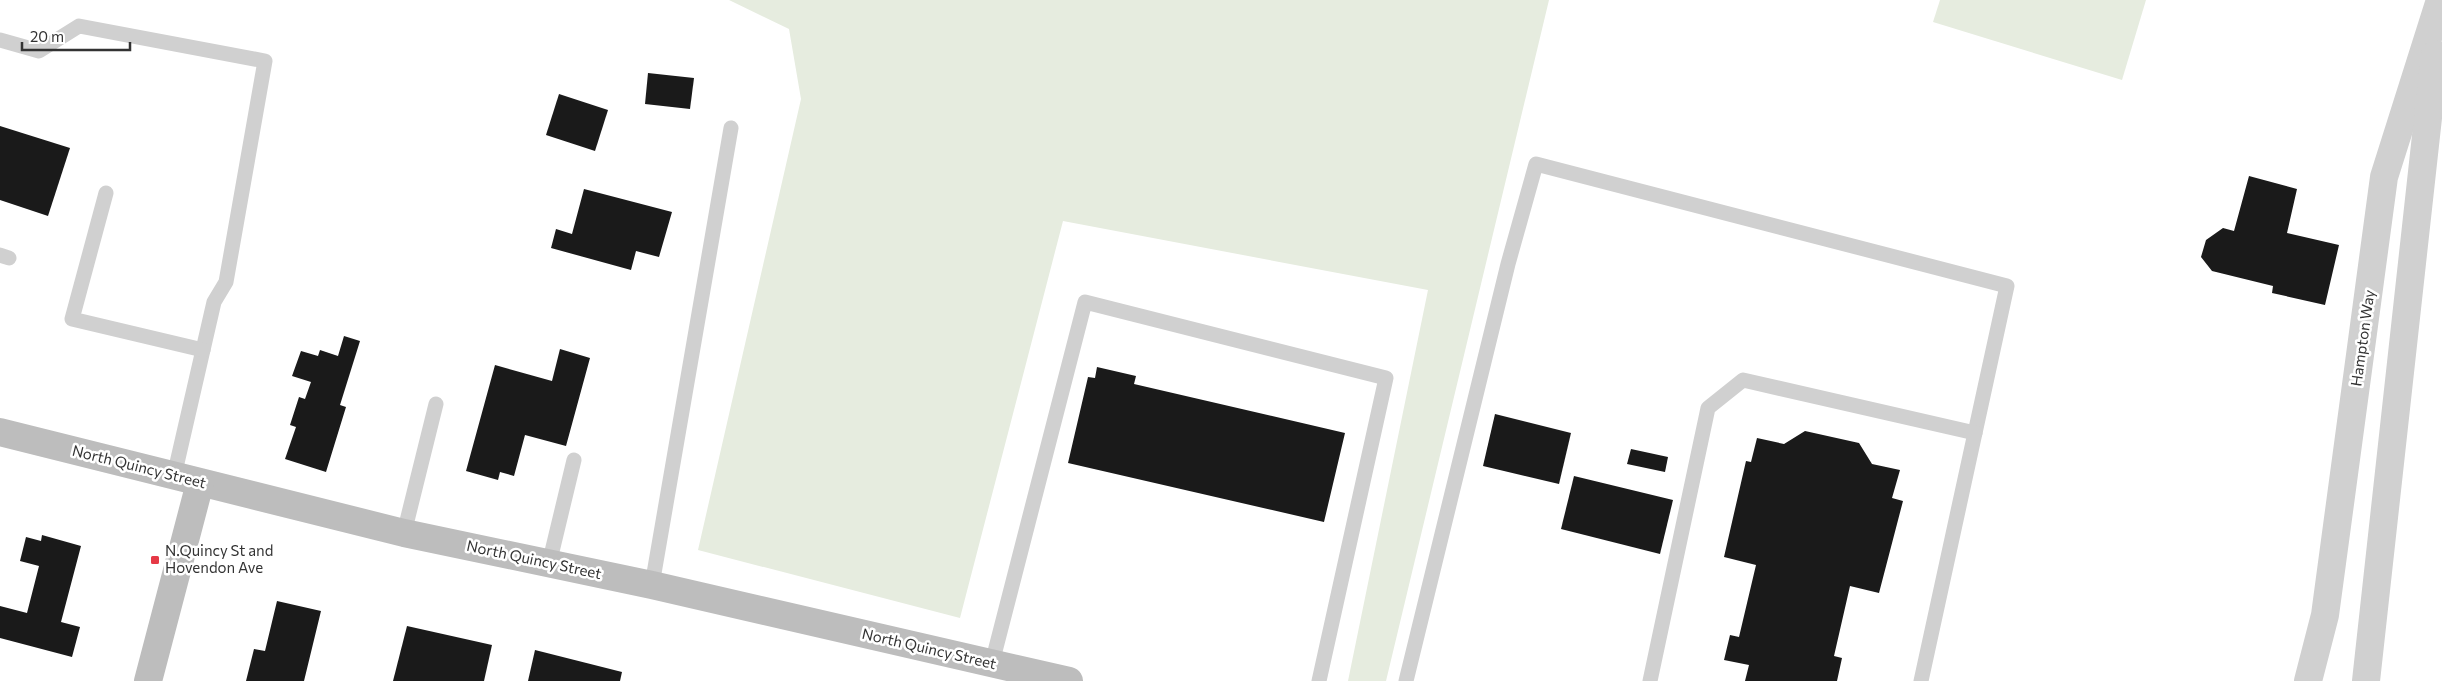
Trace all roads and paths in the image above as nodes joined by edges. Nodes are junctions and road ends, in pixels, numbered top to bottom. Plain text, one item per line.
1 (2440, 0) edge
2 (0, 40) edge
3 (731, 128) dead end
4 (106, 193) dead end
5 (202, 350) junction
6 (436, 404) dead end
7 (0, 432) edge
8 (1975, 433) junction
9 (574, 460) dead end
10 (174, 476) junction
11 (200, 483) junction
12 (404, 533) junction
13 (549, 564) junction
14 (652, 585) junction
15 (992, 664) junction
16 (148, 681) edge
17 (1069, 681) edge
18 (1319, 681) edge
19 (1406, 681) edge
20 (1650, 681) edge
21 (1921, 681) edge
22 (2308, 681) edge
23 (2366, 681) edge

1 - 22 street, Hampton Way
1 - 23 street, Hampton Way
2 - 5 lane
3 - 14 lane
4 - 5 lane
5 - 10 lane
6 - 12 lane
7 - 10 main road, North Quincy Street
8 - 19 lane
8 - 20 lane
8 - 21 lane
9 - 13 lane
10 - 11 main road, North Quincy Street
11 - 12 main road, North Quincy Street
11 - 16 main road
12 - 13 main road, North Quincy Street
13 - 14 main road, North Quincy Street
14 - 15 main road, North Quincy Street
15 - 17 main road, North Quincy Street
15 - 18 lane

